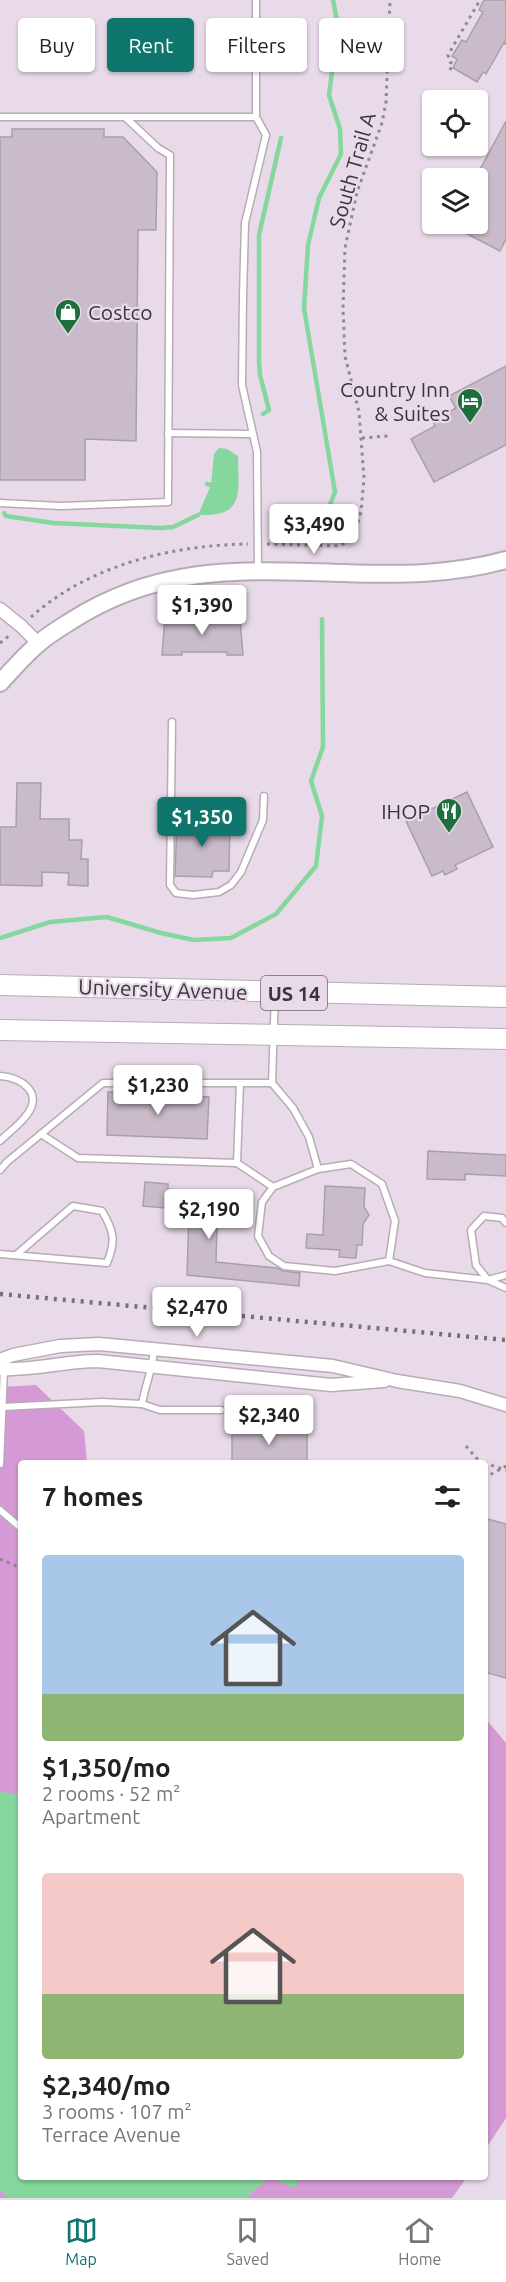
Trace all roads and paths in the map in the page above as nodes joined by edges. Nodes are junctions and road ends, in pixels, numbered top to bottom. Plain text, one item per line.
1 (256, 0) edge
2 (390, 0) edge
3 (480, 0) edge
4 (450, 70) dead end
5 (0, 117) edge
6 (124, 117) junction
7 (256, 117) junction
8 (168, 433) junction
9 (253, 434) junction
10 (388, 436) dead end
11 (362, 438) junction
12 (0, 503) edge
13 (258, 544) junction
14 (506, 560) edge
15 (258, 571) junction
16 (0, 609) edge
17 (21, 626) junction
18 (0, 643) edge
19 (38, 643) junction
20 (0, 683) edge
21 (172, 722) dead end
22 (264, 796) dead end
23 (0, 985) edge
24 (275, 993) junction
25 (506, 997) edge
26 (0, 1030) edge
27 (274, 1035) junction
28 (506, 1039) edge
29 (0, 1077) edge
30 (240, 1083) junction
31 (272, 1083) junction
32 (41, 1134) junction
33 (0, 1141) edge
34 (237, 1163) junction
35 (318, 1169) junction
36 (0, 1170) edge
37 (273, 1187) junction
38 (506, 1223) edge
39 (0, 1254) edge
40 (16, 1255) junction
41 (388, 1261) junction
42 (506, 1275) edge
43 (488, 1280) junction
44 (506, 1288) edge
45 (154, 1349) junction
46 (1, 1366) edge
47 (153, 1367) junction
48 (397, 1381) junction
49 (142, 1404) junction
50 (506, 1405) edge
51 (2, 1407) junction
52 (221, 1410) dead end
53 (466, 1446) dead end
54 (478, 1460) edge
55 (0, 1464) edge
56 (488, 1464) edge
57 (505, 1468) edge
58 (488, 1476) edge
59 (0, 1510) edge
60 (18, 1525) edge
61 (0, 1559) edge
62 (18, 1567) edge

1 - 7 lane
2 - 11 path, South Trail A
3 - 4 path
5 - 6 lane
6 - 7 lane
6 - 8 lane
7 - 9 lane
8 - 9 lane
8 - 12 lane
9 - 13 lane
10 - 11 path
11 - 13 path, South Trail A
13 - 15 lane
13 - 17 path, South Trail A
14 - 15 street
15 - 19 street
16 - 17 street
17 - 18 path, South Trail A
17 - 19 street
19 - 20 street
21 - 22 lane
23 - 24 main road, University Avenue / US 14
24 - 25 main road, University Avenue / US 14
24 - 27 lane
26 - 27 main road, University Avenue / US 14
27 - 28 main road, University Avenue / US 14
27 - 31 lane
29 - 33 lane
30 - 31 lane
30 - 32 lane
30 - 34 lane
31 - 35 lane
32 - 34 lane
32 - 36 lane
34 - 37 lane
35 - 37 lane
35 - 41 lane
37 - 41 lane
38 - 43 lane
39 - 40 lane
40 - 40 lane
41 - 43 lane
42 - 43 lane
43 - 44 lane
45 - 46 street
45 - 47 lane
45 - 48 street
46 - 47 street
46 - 51 lane
47 - 48 street
47 - 49 lane
48 - 50 street
49 - 51 lane
49 - 52 lane
51 - 55 lane
53 - 54 path
56 - 57 path
57 - 58 path
59 - 60 lane
61 - 62 path

